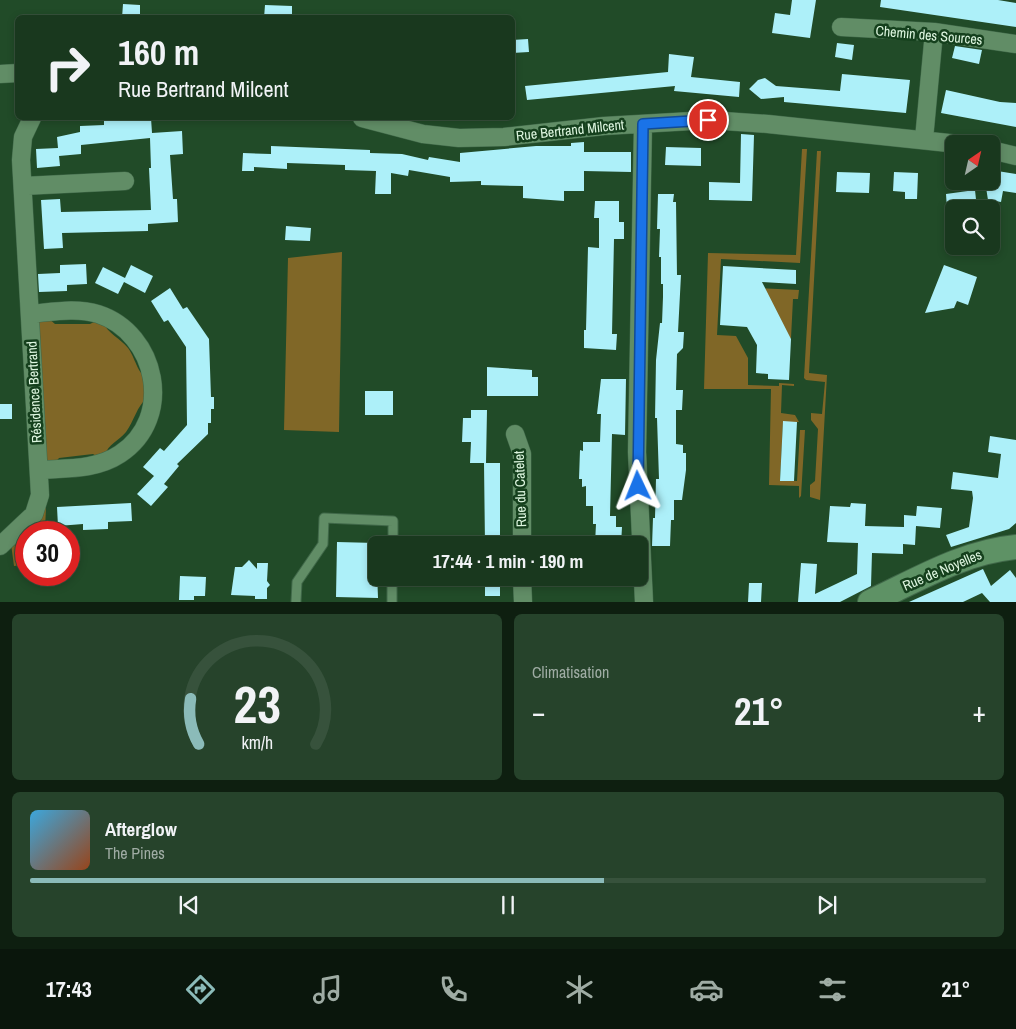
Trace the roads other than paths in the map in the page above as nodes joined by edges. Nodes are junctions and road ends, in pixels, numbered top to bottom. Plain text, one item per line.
1 (842, 27) dead end
2 (934, 32) junction
3 (1016, 44) edge
4 (15, 73) edge
5 (0, 74) edge
6 (31, 120) edge
7 (370, 120) edge
8 (643, 124) junction
9 (924, 139) junction
10 (945, 142) edge
11 (1000, 152) edge
12 (1016, 156) edge
13 (125, 180) dead end
14 (23, 186) junction
15 (30, 314) junction
16 (515, 434) dead end
17 (39, 470) junction
18 (393, 536) edge
19 (522, 536) edge
20 (0, 546) edge
21 (1016, 547) edge
22 (392, 586) edge
23 (522, 586) edge
24 (296, 602) edge
25 (392, 602) edge
26 (522, 602) edge
27 (644, 602) edge
28 (870, 602) edge

1 - 2 street, Chemin des Sources
2 - 3 street, Chemin des Sources
2 - 9 street
4 - 5 street
6 - 14 street, Résidence Bertrand
7 - 8 street, Rue Bertrand Milcent
8 - 9 street, Rue Bertrand Milcent
8 - 27 street
9 - 10 street, Rue Bertrand Milcent
11 - 12 street
13 - 14 street
14 - 15 street, Résidence Bertrand
15 - 17 street, Résidence Bertrand
15 - 17 street
16 - 19 street, Rue du Catelet
17 - 20 street, Résidence Bertrand
18 - 24 lane
21 - 28 street, Rue de Noyelles
22 - 25 lane
23 - 26 street

